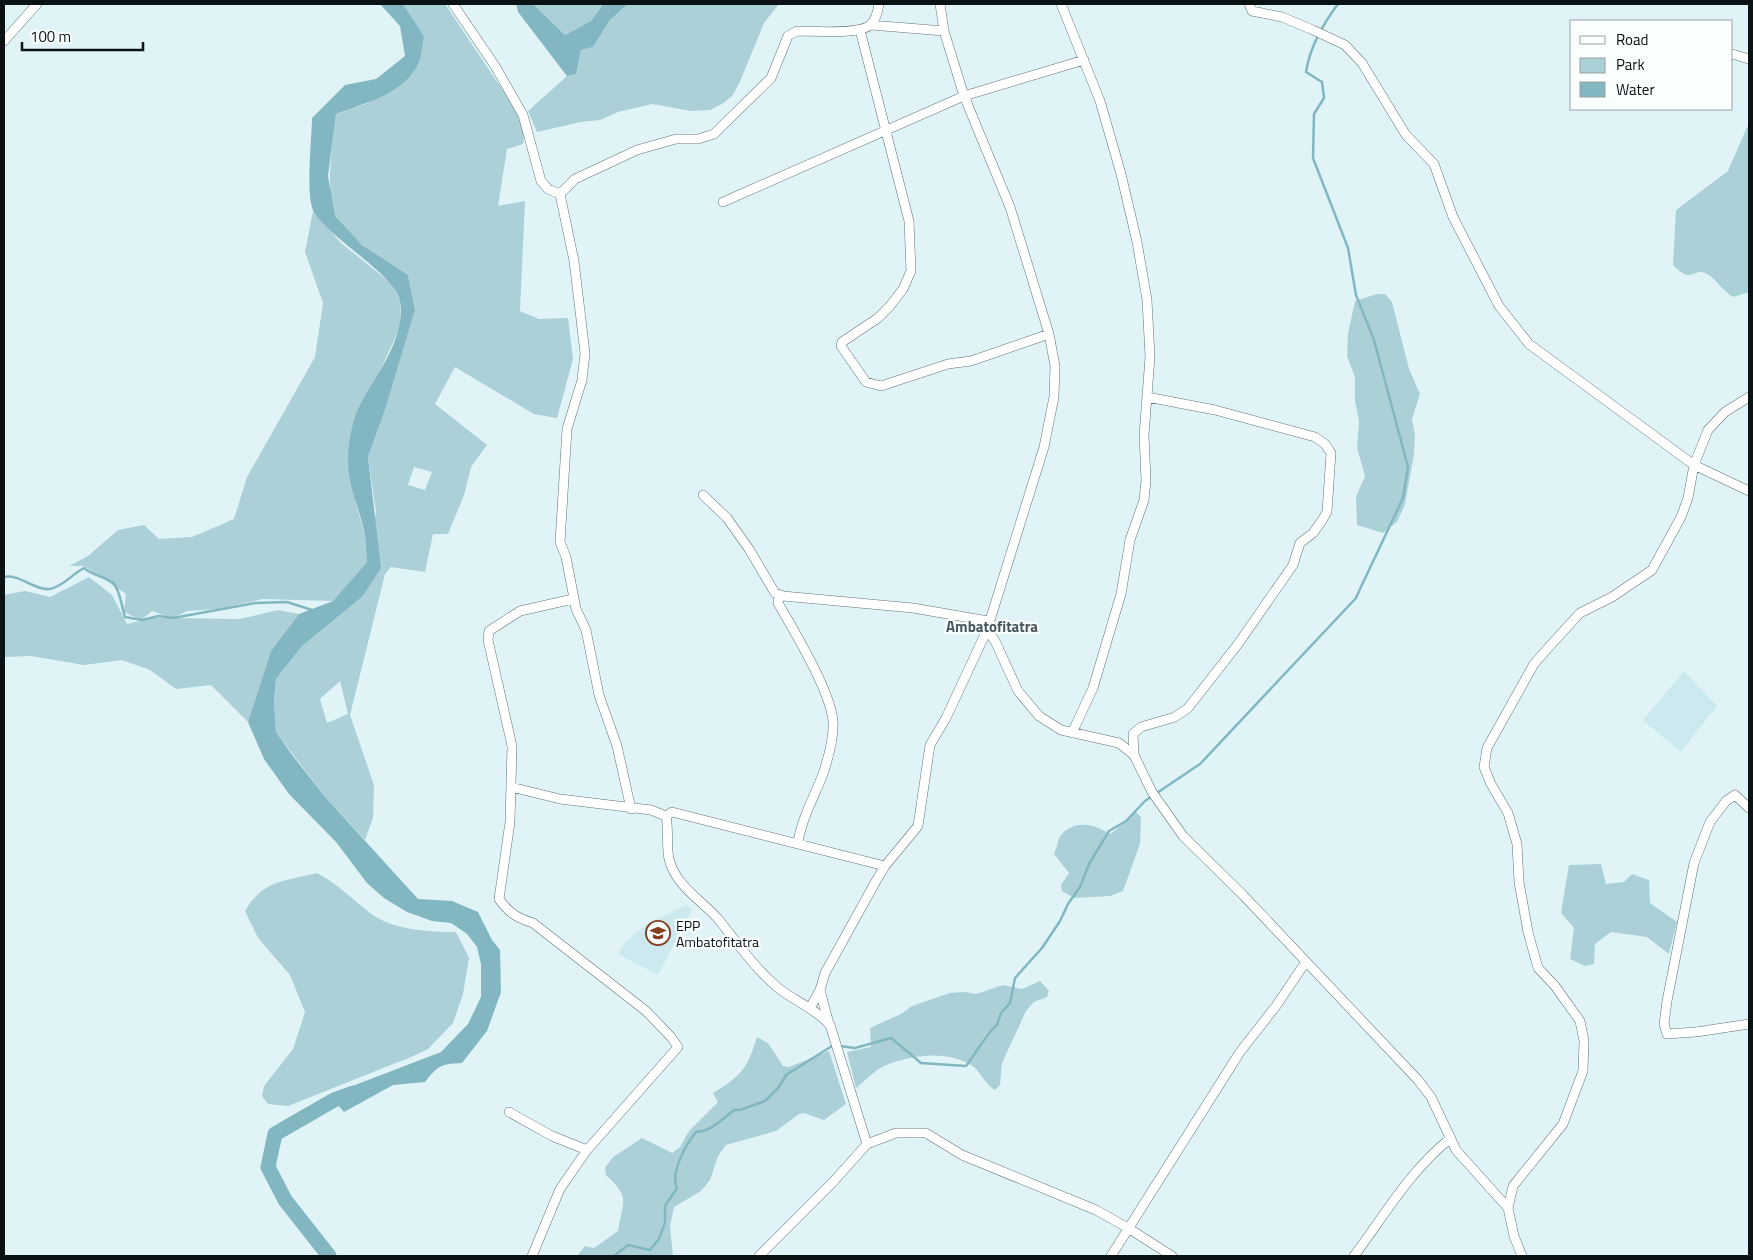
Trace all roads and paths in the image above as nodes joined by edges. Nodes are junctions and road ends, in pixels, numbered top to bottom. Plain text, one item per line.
1 (37, 4) edge
2 (454, 4) edge
3 (879, 4) edge
4 (940, 4) edge
5 (1061, 4) edge
6 (1249, 4) edge
7 (871, 25) junction
8 (860, 30) junction
9 (944, 31) junction
10 (4, 42) edge
11 (1733, 54) edge
12 (1749, 59) edge
13 (1084, 60) junction
14 (964, 96) junction
15 (887, 131) junction
16 (560, 194) junction
17 (723, 202) dead end
18 (1049, 334) junction
19 (1147, 397) junction
20 (1749, 397) edge
21 (1694, 465) junction
22 (1749, 491) edge
23 (703, 495) dead end
24 (779, 595) junction
25 (573, 599) junction
26 (988, 626) junction
27 (1072, 733) junction
28 (1134, 755) junction
29 (511, 787) junction
30 (1749, 808) edge
31 (631, 809) junction
32 (666, 816) junction
33 (798, 842) junction
34 (885, 866) junction
35 (1305, 962) junction
36 (820, 990) junction
37 (810, 1008) junction
38 (1749, 1024) edge
39 (830, 1026) junction
40 (509, 1112) dead end
41 (1451, 1138) junction
42 (867, 1144) junction
43 (588, 1150) junction
44 (1508, 1208) junction
45 (1128, 1228) junction
46 (532, 1256) edge
47 (759, 1256) edge
48 (1110, 1256) edge
49 (1172, 1256) edge
50 (1354, 1256) edge
51 (1522, 1256) edge

1 - 10 street
2 - 16 street
3 - 7 street
4 - 9 street
5 - 13 street
6 - 21 street
7 - 8 street
7 - 9 street
8 - 15 street
8 - 16 street
9 - 14 street
11 - 12 street
13 - 14 street
13 - 19 street
14 - 15 street
14 - 18 street
15 - 17 street
15 - 18 street
16 - 25 street
18 - 26 street
19 - 27 street
19 - 28 street
20 - 21 street
21 - 22 street
21 - 44 street
23 - 24 street
24 - 26 street
24 - 33 street
25 - 29 street
25 - 31 street
26 - 27 street
26 - 34 street
27 - 28 street
28 - 35 street
29 - 31 street
29 - 43 street
30 - 38 street
31 - 32 street
32 - 33 street
32 - 37 street
33 - 34 street
34 - 36 street
35 - 41 street
35 - 45 street
36 - 37 street
36 - 39 street
37 - 39 street
39 - 42 street
40 - 43 street
41 - 44 street
41 - 50 street
42 - 45 street
42 - 47 street
43 - 46 street
44 - 51 street
45 - 48 street
45 - 49 street

